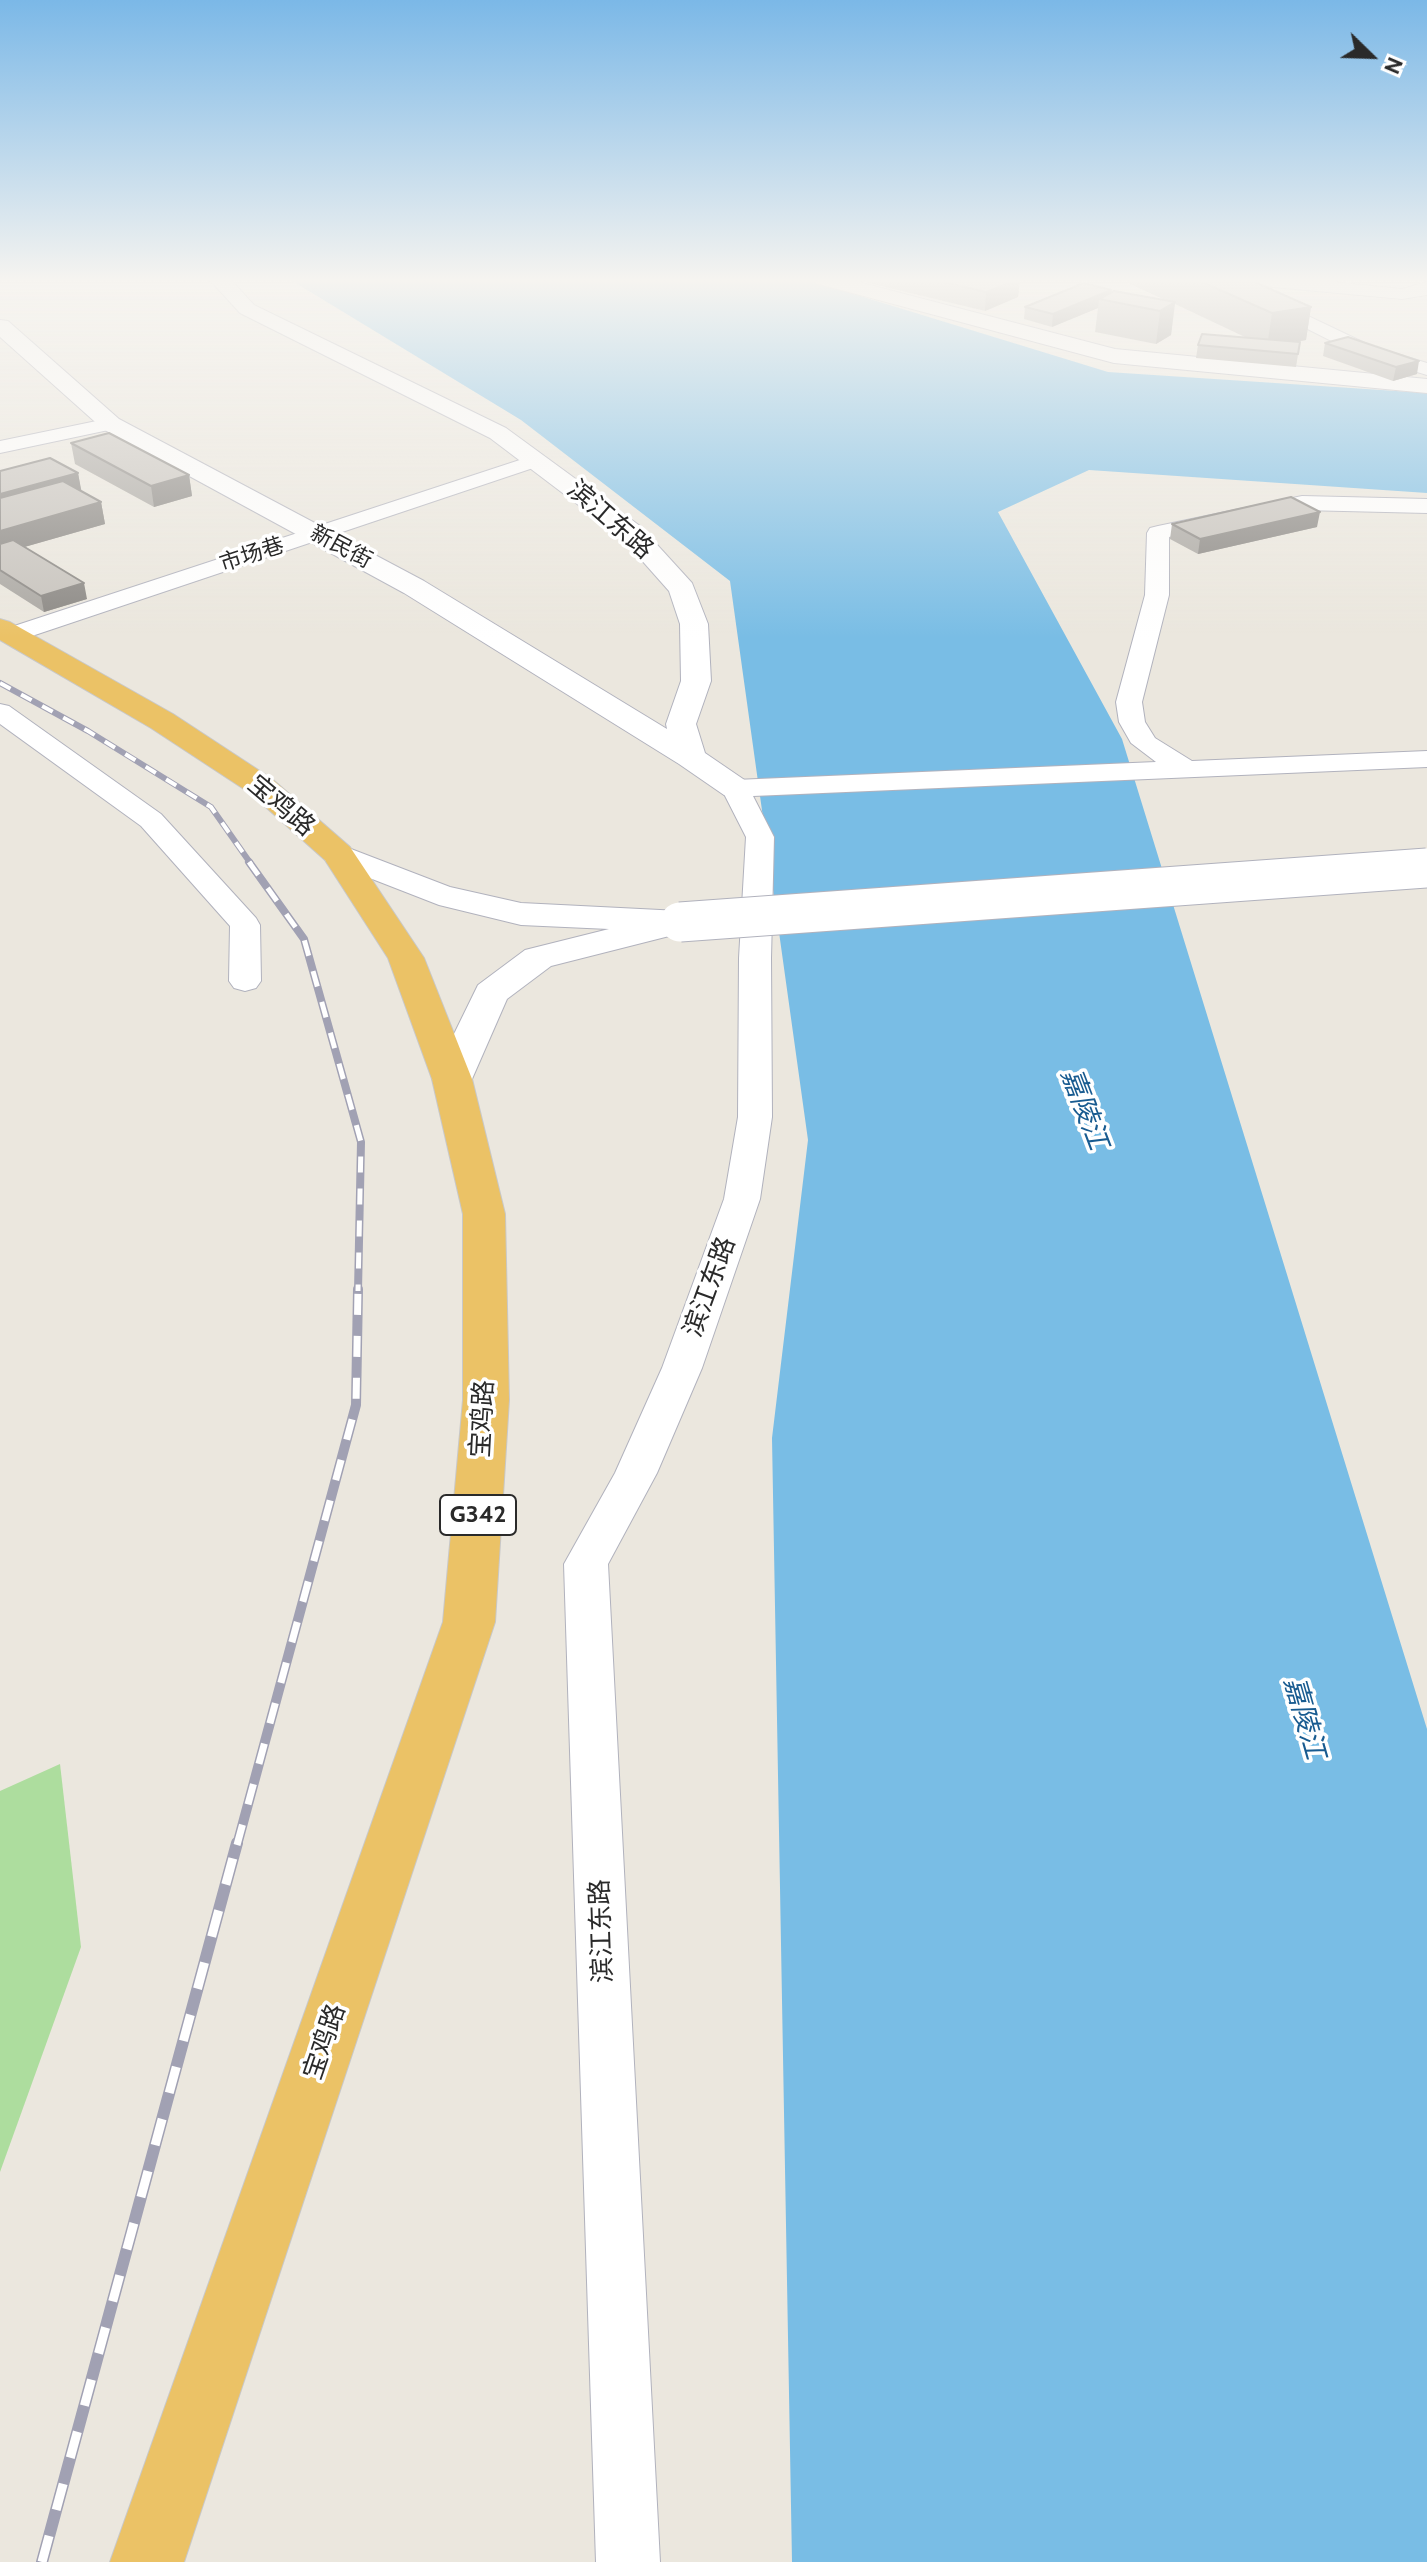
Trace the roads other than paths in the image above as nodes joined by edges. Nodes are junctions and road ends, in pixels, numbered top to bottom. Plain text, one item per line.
1 (82, 399) edge
2 (428, 399) edge
3 (111, 424) junction
4 (0, 447) edge
5 (538, 460) junction
6 (1427, 506) edge
7 (317, 534) junction
8 (6, 631) edge
9 (0, 712) edge
10 (690, 757) junction
11 (1427, 759) edge
12 (1173, 769) junction
13 (749, 787) junction
14 (338, 854) junction
15 (1427, 868) edge
16 (680, 922) junction
17 (245, 981) dead end
18 (452, 1079) junction
19 (147, 2562) edge
20 (628, 2562) edge

1 - 3 street, 新民街
2 - 5 street, 滨江东路
3 - 4 street
3 - 7 street, 新民街
5 - 7 street, 市场巷
5 - 10 street, 滨江东路
6 - 12 street
7 - 8 street, 市场巷
7 - 10 street, 新民街
8 - 14 highway, 宝鸡路 / G342
9 - 17 street
10 - 13 street, 滨江东路
11 - 12 street
12 - 13 street
13 - 20 street, 滨江东路
14 - 16 street
14 - 18 highway, 宝鸡路 / G342
15 - 16 street, bridge
16 - 18 street
18 - 19 highway, 宝鸡路 / G342

